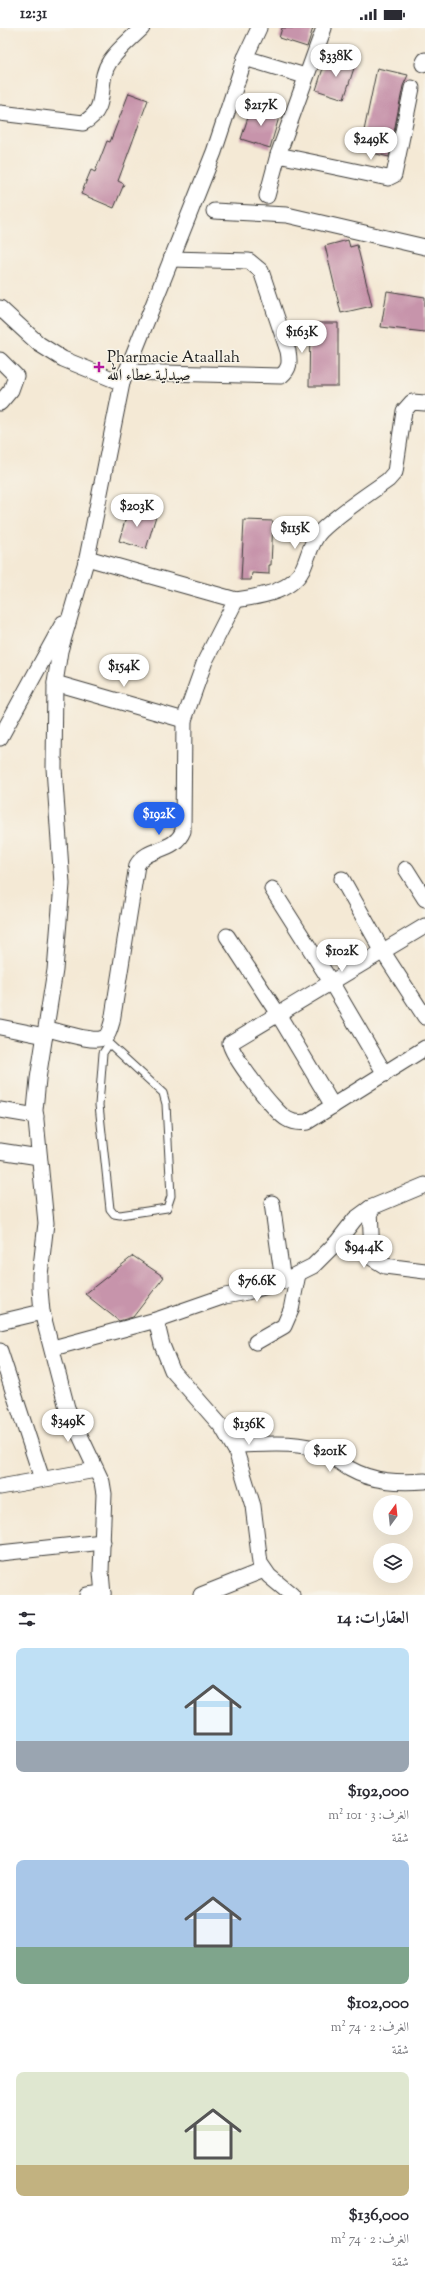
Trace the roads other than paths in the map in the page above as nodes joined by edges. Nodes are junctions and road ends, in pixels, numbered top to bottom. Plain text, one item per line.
1 (142, 28) edge
2 (259, 28) edge
3 (324, 28) edge
4 (245, 58) junction
5 (305, 76) junction
6 (412, 88) dead end
7 (0, 112) edge
8 (278, 155) junction
9 (267, 196) dead end
10 (214, 211) dead end
11 (425, 247) edge
12 (171, 259) junction
13 (0, 308) edge
14 (0, 360) edge
15 (124, 378) junction
16 (0, 403) edge
17 (425, 403) edge
18 (87, 558) junction
19 (236, 600) junction
20 (73, 605) junction
21 (56, 683) junction
22 (184, 720) junction
23 (0, 738) edge
24 (406, 869) dead end
25 (342, 879) dead end
26 (272, 889) dead end
27 (425, 899) edge
28 (425, 926) edge
29 (228, 936) dead end
30 (383, 952) junction
31 (331, 982) junction
32 (278, 1014) junction
33 (425, 1017) edge
34 (0, 1027) edge
35 (46, 1032) junction
36 (106, 1041) junction
37 (425, 1048) edge
38 (385, 1074) junction
39 (333, 1106) junction
40 (0, 1110) edge
41 (36, 1116) junction
42 (0, 1151) edge
43 (39, 1157) junction
44 (425, 1185) edge
45 (272, 1203) dead end
46 (370, 1208) junction
47 (425, 1271) edge
48 (298, 1274) junction
49 (283, 1281) junction
50 (42, 1312) junction
51 (156, 1320) junction
52 (0, 1322) edge
53 (256, 1342) dead end
54 (53, 1348) junction
55 (0, 1351) edge
56 (233, 1445) junction
57 (96, 1470) junction
58 (42, 1479) junction
59 (425, 1481) edge
60 (0, 1487) edge
61 (104, 1542) junction
62 (0, 1553) edge
63 (264, 1570) junction
64 (103, 1594) edge
65 (87, 1595) edge
66 (201, 1595) edge
67 (292, 1595) edge

1 - 7 street
2 - 4 street
3 - 5 street
4 - 5 street
4 - 12 street
5 - 8 street
6 - 8 street
8 - 9 street
10 - 11 street
12 - 15 street
12 - 15 street
13 - 15 street
14 - 16 street
15 - 18 street
17 - 19 street
18 - 19 street
18 - 20 street
19 - 22 street
20 - 21 street
20 - 23 street
21 - 22 street
21 - 35 street
22 - 36 street
24 - 27 street
25 - 30 street
26 - 31 street
28 - 30 street
29 - 32 street
30 - 31 street
30 - 33 street
31 - 32 street
31 - 38 street
32 - 39 street
32 - 39 street
34 - 35 street
35 - 36 street
35 - 41 street
36 - 36 lane
37 - 38 street
38 - 39 street
40 - 41 street
41 - 43 street
42 - 43 street
43 - 50 street
44 - 46 street
45 - 49 street
46 - 47 street
46 - 48 street
48 - 49 street
48 - 53 street
49 - 51 street
50 - 52 street
50 - 54 street
51 - 54 street
51 - 56 street
54 - 57 street
55 - 58 street
56 - 59 street
56 - 63 street
57 - 58 street
57 - 61 street
58 - 60 street
61 - 62 street
61 - 64 street
63 - 66 street
63 - 67 street
64 - 65 street

